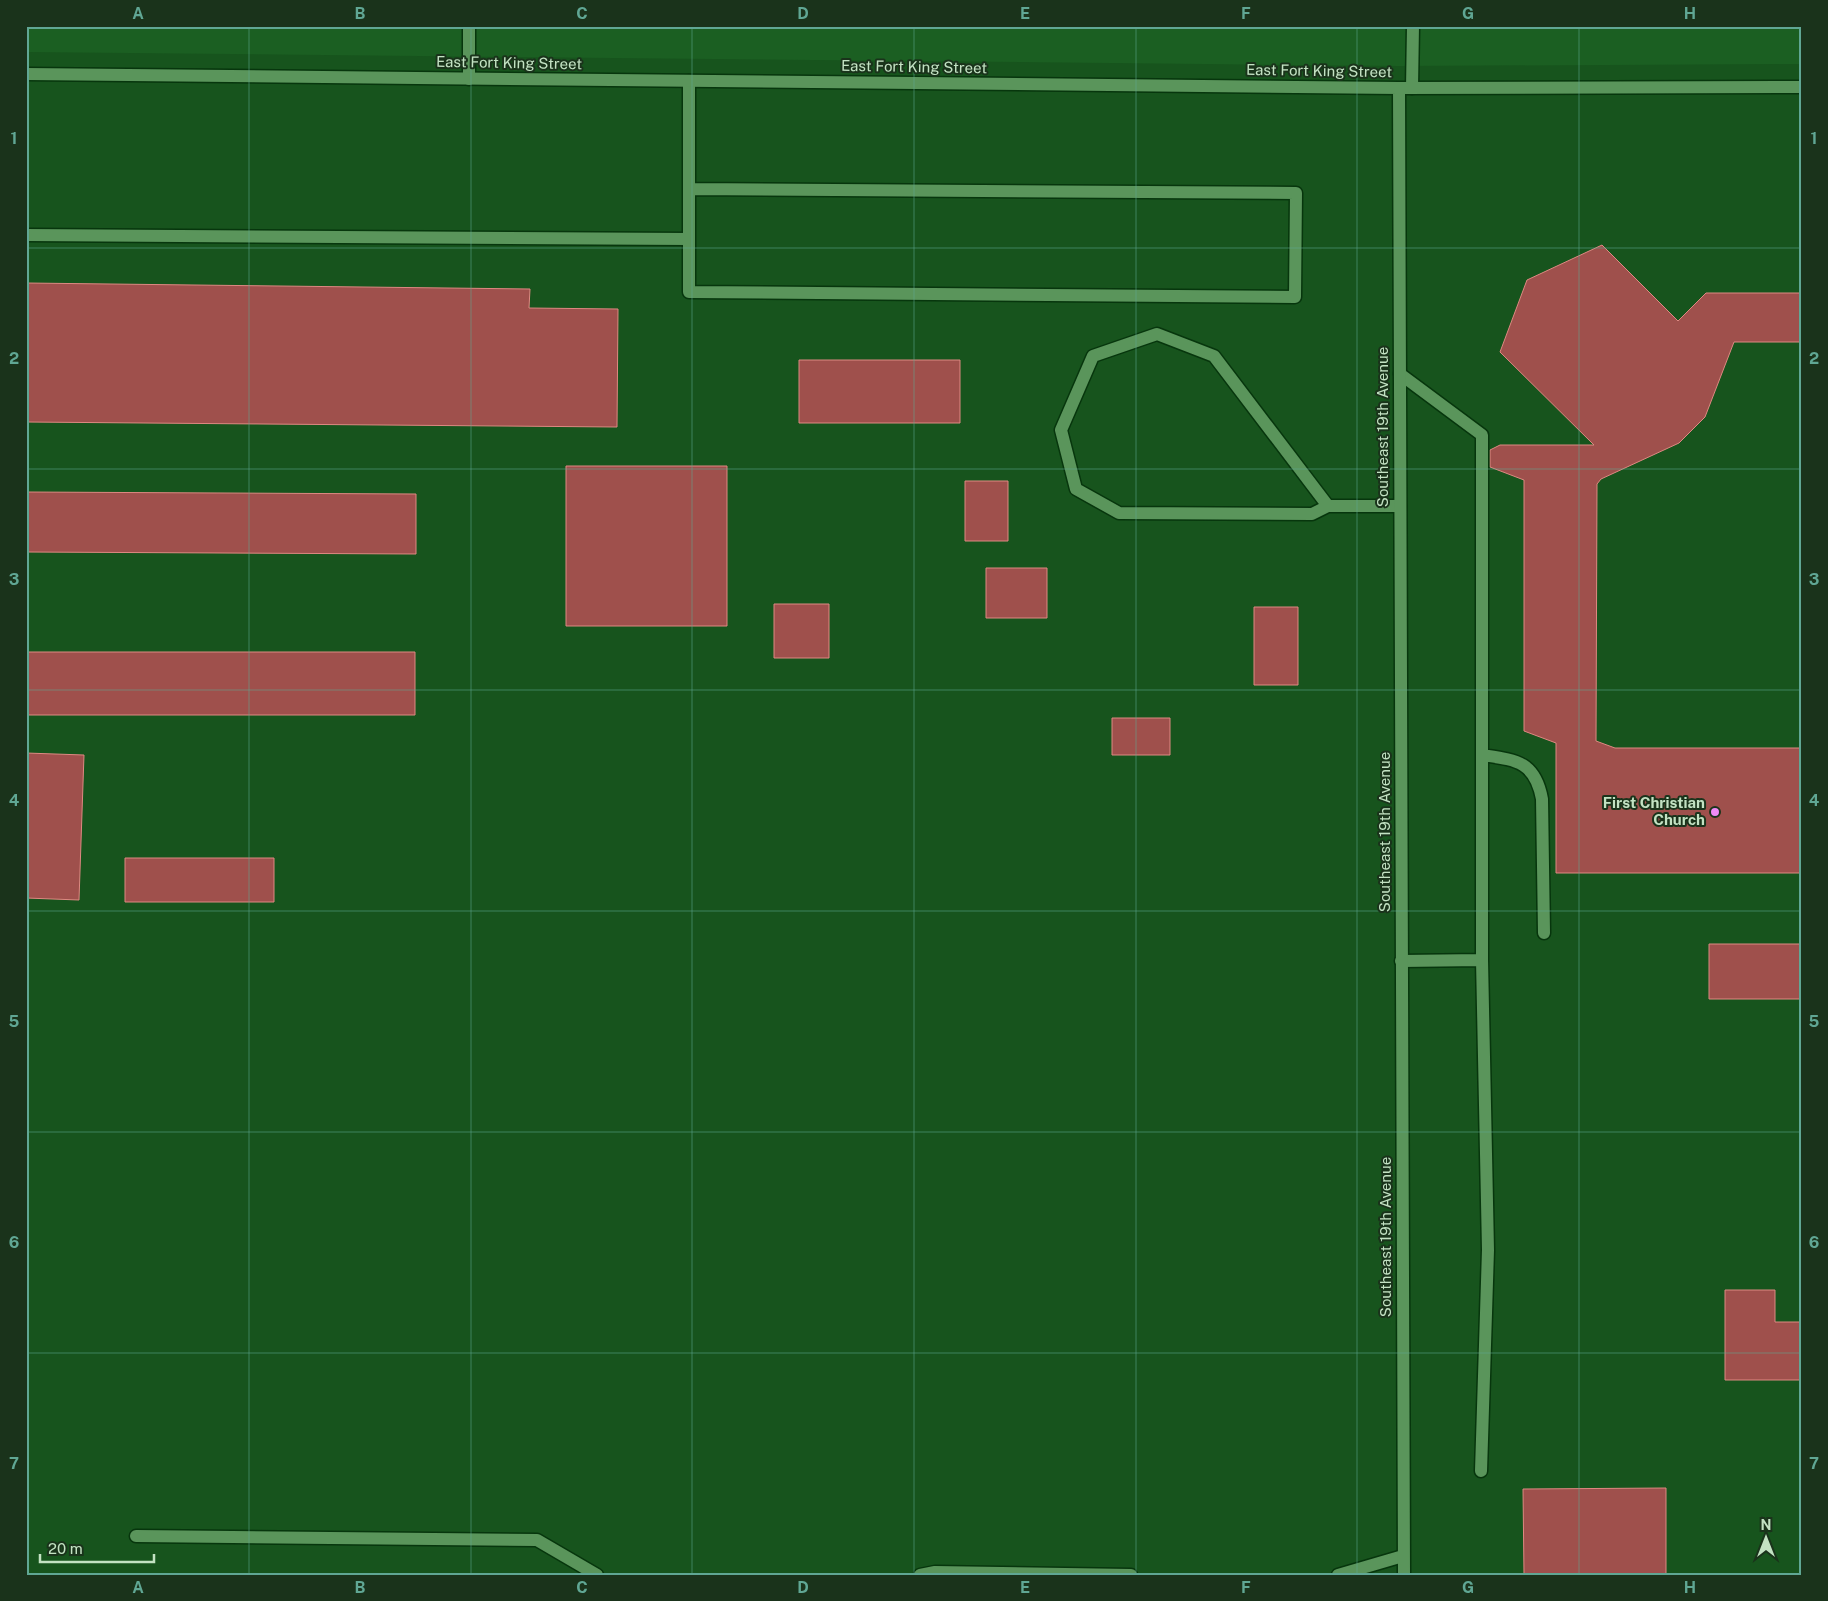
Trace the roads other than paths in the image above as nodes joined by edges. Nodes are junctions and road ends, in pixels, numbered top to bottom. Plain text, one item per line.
1 (469, 26) edge
2 (1413, 26) edge
3 (26, 74) edge
4 (469, 79) junction
5 (689, 81) junction
6 (1802, 87) edge
7 (1398, 88) junction
8 (1412, 88) junction
9 (689, 189) junction
10 (26, 235) edge
11 (689, 239) junction
12 (1400, 374) junction
13 (1328, 506) junction
14 (1400, 506) junction
15 (1482, 755) junction
16 (1544, 934) dead end
17 (1482, 960) junction
18 (1401, 961) junction
19 (1481, 1470) dead end
20 (136, 1536) dead end
21 (1404, 1556) junction
22 (597, 1575) edge
23 (920, 1575) edge
24 (1132, 1575) edge
25 (1338, 1575) edge
26 (1404, 1575) edge

1 - 4 street
2 - 8 street
3 - 4 street, East Fort King Street
4 - 5 street, East Fort King Street
5 - 7 street, East Fort King Street
5 - 9 street
6 - 8 street, East Fort King Street
7 - 8 street, East Fort King Street
7 - 12 street, Southeast 19th Avenue
9 - 11 street
9 - 11 street
10 - 11 street
12 - 14 street, Southeast 19th Avenue
12 - 15 street
13 - 13 street
13 - 14 street
14 - 18 street, Southeast 19th Avenue
15 - 16 street
15 - 17 street
17 - 18 street
17 - 19 street
18 - 21 street, Southeast 19th Avenue
20 - 22 street
21 - 25 street
21 - 26 street, Southeast 19th Avenue
23 - 24 street

